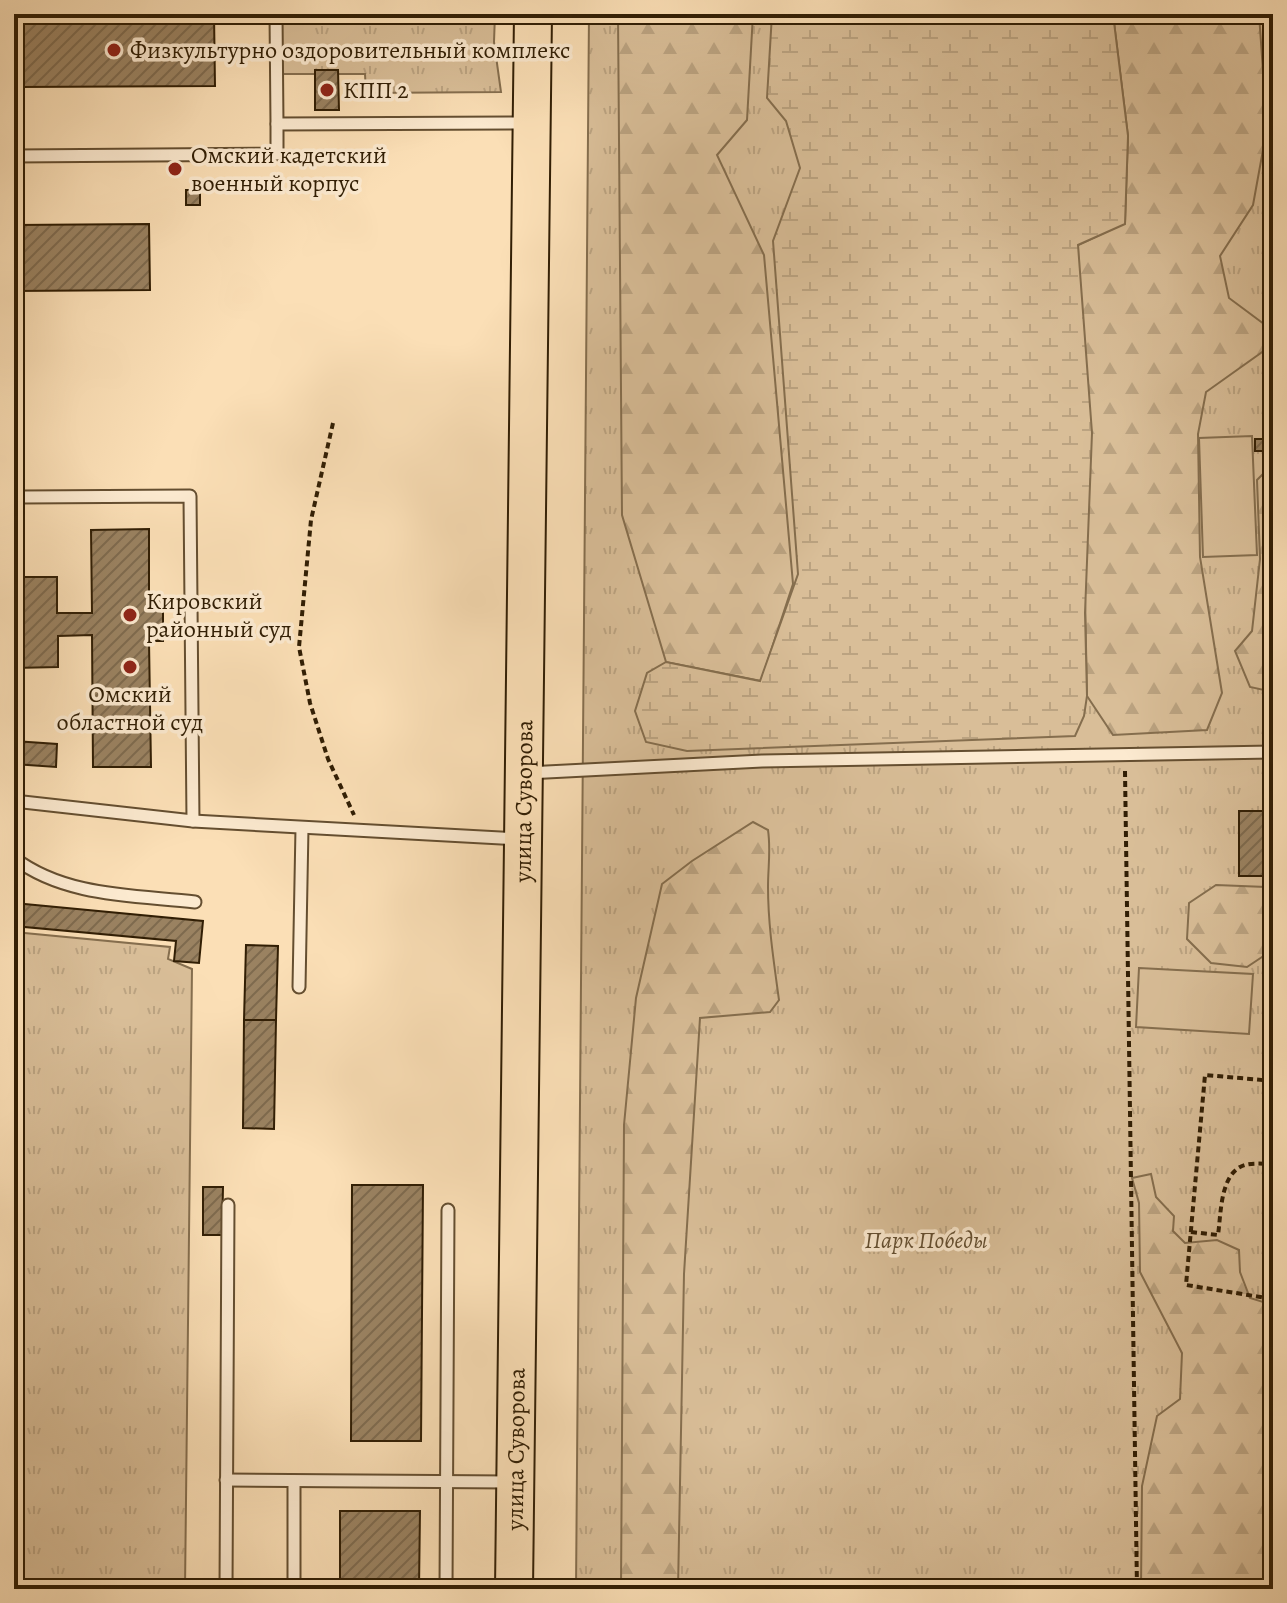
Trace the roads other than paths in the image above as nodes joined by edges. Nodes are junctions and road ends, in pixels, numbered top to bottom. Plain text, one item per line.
1 (276, 14) edge
2 (533, 14) edge
3 (534, 123) junction
4 (277, 124) junction
5 (14, 156) edge
6 (22, 497) dead end
7 (1273, 752) edge
8 (523, 774) junction
9 (14, 801) edge
10 (193, 821) junction
11 (302, 828) junction
12 (522, 839) junction
13 (14, 858) edge
14 (195, 902) dead end
15 (299, 987) dead end
16 (228, 1205) dead end
17 (448, 1210) dead end
18 (226, 1480) junction
19 (294, 1481) junction
20 (447, 1481) junction
21 (515, 1482) junction
22 (226, 1589) edge
23 (294, 1589) edge
24 (446, 1589) edge
25 (514, 1589) edge

1 - 4 lane
2 - 3 main road, улица Суворова
3 - 4 lane
3 - 8 main road, улица Суворова
4 - 5 lane
6 - 10 lane
7 - 8 lane
8 - 12 main road, улица Суворова
9 - 10 lane
10 - 11 lane
11 - 12 lane
11 - 15 lane
12 - 21 main road, улица Суворова
13 - 14 lane
16 - 18 lane
17 - 20 lane
18 - 19 lane
18 - 22 lane
19 - 20 lane
19 - 23 lane
20 - 21 lane
20 - 24 lane
21 - 25 main road, улица Суворова

